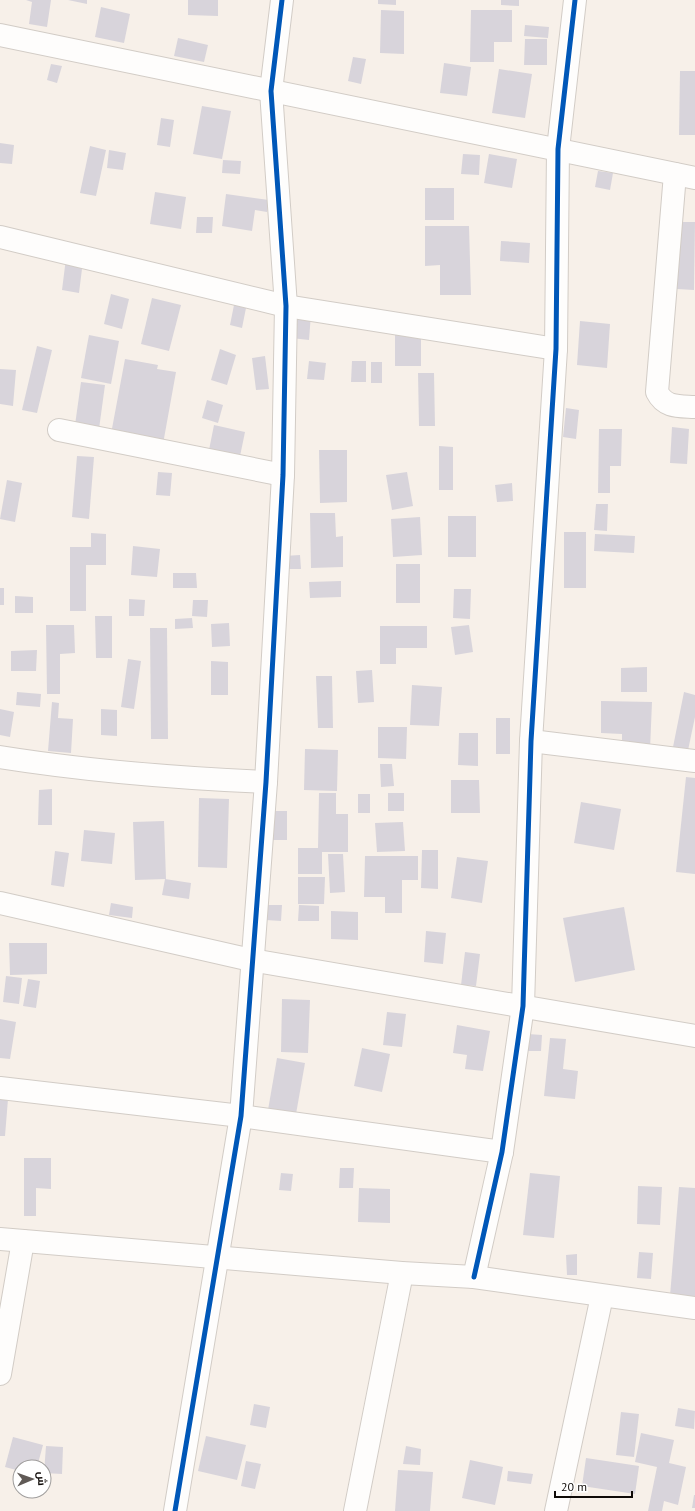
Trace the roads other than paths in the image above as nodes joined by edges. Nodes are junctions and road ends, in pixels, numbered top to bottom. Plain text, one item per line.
1 (282, 0) edge
2 (575, 0) edge
3 (0, 35) edge
4 (271, 90) junction
5 (558, 150) junction
6 (685, 176) edge
7 (0, 237) edge
8 (286, 306) junction
9 (556, 349) junction
10 (695, 407) edge
11 (59, 430) dead end
12 (283, 475) junction
13 (531, 741) junction
14 (0, 757) edge
15 (695, 761) edge
16 (266, 782) junction
17 (0, 903) edge
18 (251, 960) junction
19 (523, 1006) junction
20 (695, 1036) edge
21 (0, 1088) edge
22 (241, 1116) junction
23 (502, 1152) junction
24 (0, 1238) edge
25 (23, 1241) junction
26 (216, 1257) junction
27 (402, 1273) junction
28 (474, 1277) junction
29 (602, 1296) junction
30 (695, 1308) edge
31 (0, 1374) edge
32 (175, 1511) edge
33 (355, 1511) edge
34 (556, 1511) edge

1 - 4 street
2 - 5 street
3 - 4 street
4 - 5 street
4 - 8 street
5 - 6 street
5 - 9 street
6 - 10 street
7 - 8 street
8 - 9 street
8 - 12 street
9 - 13 street
11 - 12 street
12 - 16 street
13 - 15 street
13 - 19 street
14 - 16 street
16 - 18 street
17 - 18 street
18 - 19 street
18 - 22 street
19 - 20 street
19 - 23 street
21 - 22 street
22 - 23 street
22 - 26 street
23 - 28 street
24 - 25 street
25 - 26 street
25 - 31 street
26 - 27 street
26 - 32 street
27 - 28 street
27 - 33 street
28 - 29 street
29 - 30 street
29 - 34 street

